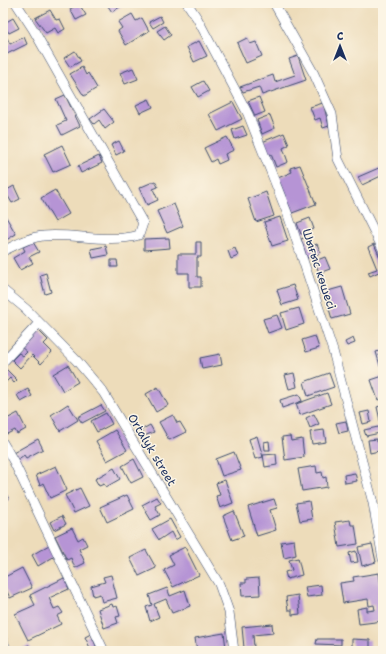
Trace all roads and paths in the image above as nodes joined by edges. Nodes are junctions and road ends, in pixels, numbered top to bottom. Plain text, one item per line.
1 (16, 3) edge
2 (187, 3) edge
3 (274, 3) edge
4 (383, 249) edge
5 (3, 251) edge
6 (3, 290) edge
7 (39, 323) junction
8 (3, 362) edge
9 (3, 443) edge
10 (383, 560) edge
11 (3, 641) edge
12 (7, 651) edge
13 (104, 651) edge
14 (234, 651) edge

1 - 5 street
2 - 10 street, Шығыс көшесі
3 - 4 street
6 - 7 street, Ortalyk street
7 - 8 street
7 - 14 street, Ortalyk street
9 - 13 street
11 - 12 street

